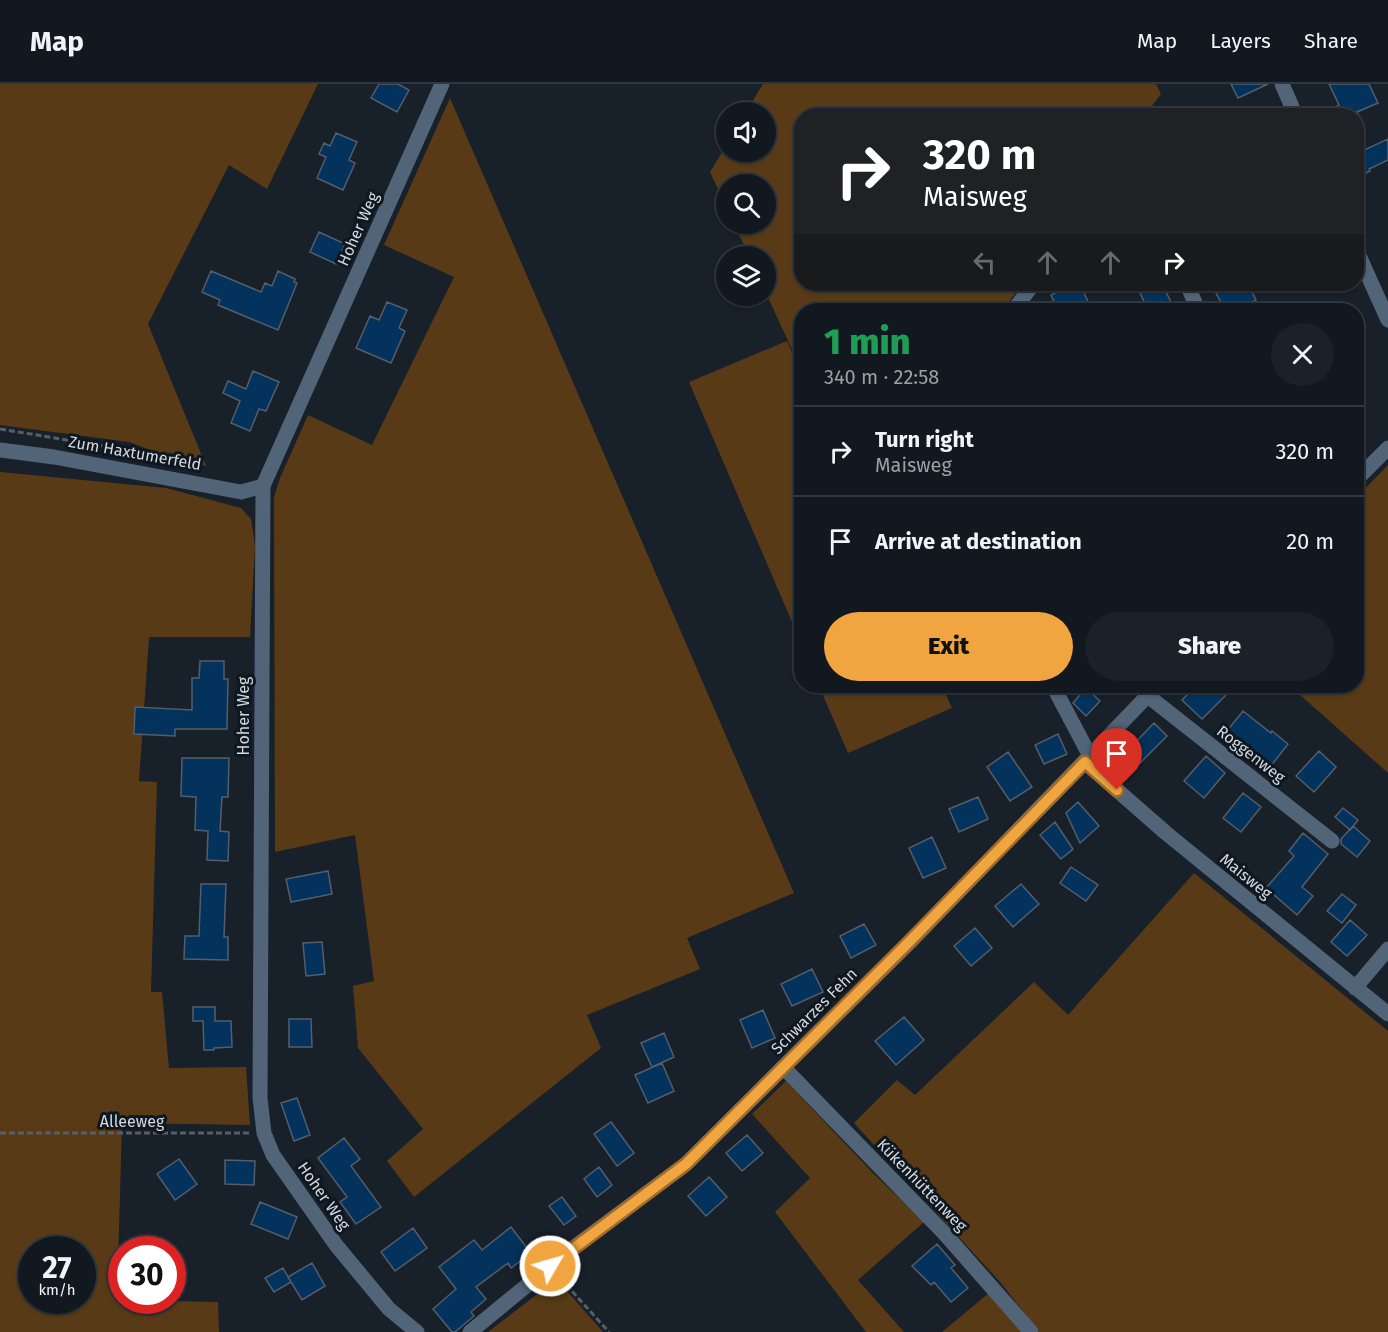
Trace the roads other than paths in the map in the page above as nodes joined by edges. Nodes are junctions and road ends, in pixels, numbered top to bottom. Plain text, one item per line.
1 (442, 84) edge
2 (1282, 84) edge
3 (1292, 108) edge
4 (1364, 267) edge
5 (1029, 291) edge
6 (1019, 303) edge
7 (1388, 320) edge
8 (1388, 448) edge
9 (0, 450) edge
10 (1364, 472) edge
11 (262, 486) junction
12 (1056, 693) edge
13 (1151, 693) edge
14 (1155, 693) edge
15 (1088, 759) junction
16 (1332, 841) dead end
17 (1388, 949) edge
18 (1355, 988) junction
19 (1388, 1014) edge
20 (783, 1067) junction
21 (417, 1332) edge
22 (470, 1332) edge
23 (1031, 1332) edge

1 - 11 street, Hoher Weg
2 - 3 street
4 - 7 street
5 - 6 street
8 - 10 street
9 - 11 street, Zum Haxtumerfeld
11 - 21 street, Hoher Weg
12 - 15 street
13 - 15 street, Schwarzes Fehn
14 - 16 street, Roggenweg
15 - 18 street, Maisweg
15 - 20 street, Schwarzes Fehn
17 - 18 street
18 - 19 street, Maisweg
20 - 22 street, Schwarzes Fehn
20 - 23 street, Kükenhüttenweg

